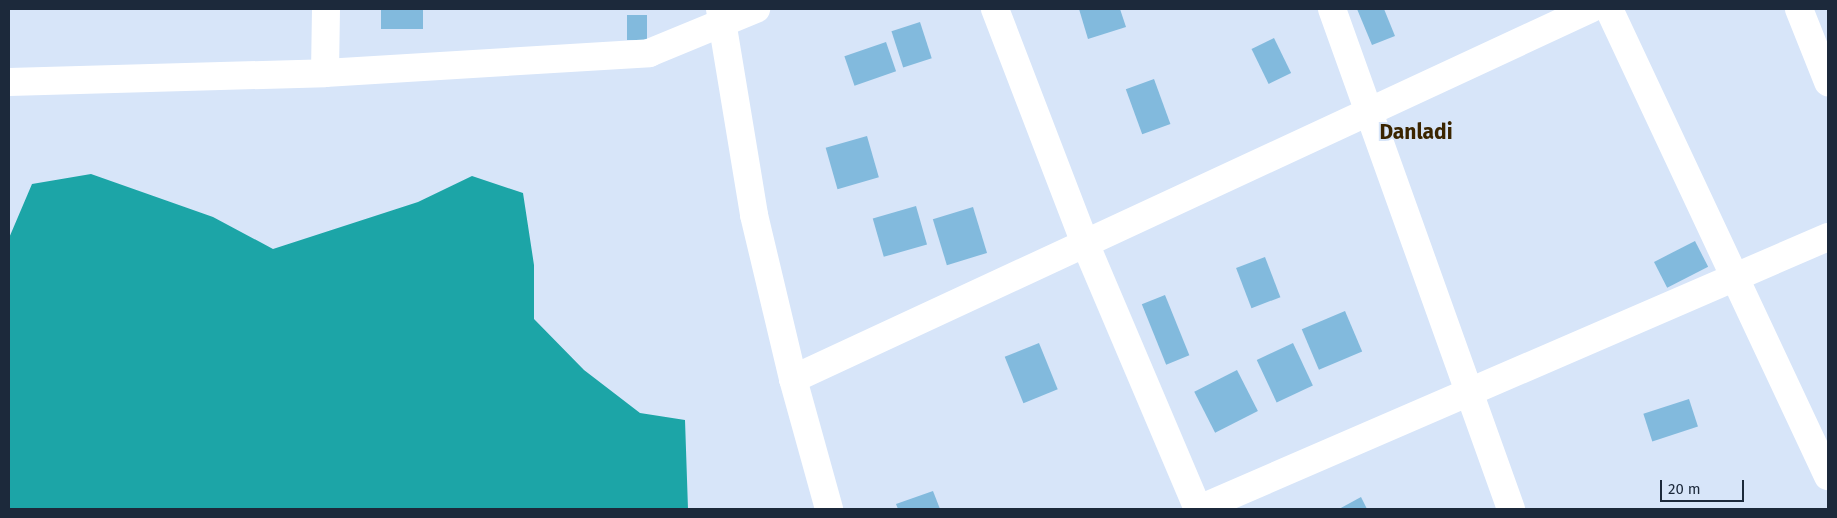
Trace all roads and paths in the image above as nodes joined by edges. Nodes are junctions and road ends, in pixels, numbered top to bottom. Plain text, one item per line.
1 (326, 9) edge
2 (756, 9) edge
3 (995, 9) edge
4 (1332, 9) edge
5 (1590, 9) edge
6 (1609, 9) edge
7 (1799, 9) edge
8 (721, 16) edge
9 (325, 73) junction
10 (9, 82) edge
11 (1828, 82) edge
12 (1370, 111) junction
13 (1828, 237) edge
14 (1085, 243) junction
15 (1736, 277) junction
16 (793, 379) junction
17 (1469, 393) junction
18 (1828, 476) edge
19 (829, 509) edge
20 (1199, 509) edge
21 (1511, 509) edge

1 - 9 main road
2 - 8 main road
3 - 14 main road
4 - 12 main road
5 - 12 main road
6 - 15 main road
7 - 11 main road
8 - 9 main road
8 - 16 main road
9 - 10 main road
12 - 14 main road
12 - 17 main road
13 - 15 main road
14 - 16 main road
14 - 20 main road
15 - 17 main road
15 - 18 main road
16 - 19 main road
17 - 20 main road
17 - 21 main road

